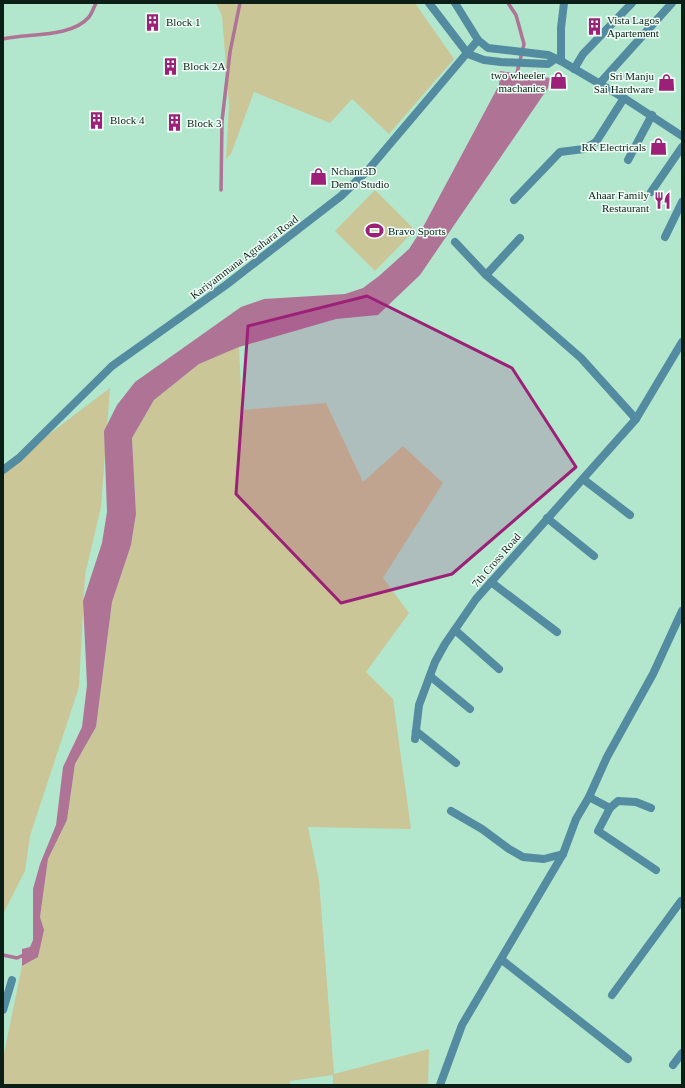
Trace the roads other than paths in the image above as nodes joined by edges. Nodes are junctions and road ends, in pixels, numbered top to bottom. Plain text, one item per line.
1 (429, 3) edge
2 (454, 3) edge
3 (564, 3) edge
4 (632, 3) edge
5 (672, 3) edge
6 (478, 40) junction
7 (468, 54) junction
8 (553, 60) junction
9 (574, 69) junction
10 (600, 83) junction
11 (624, 98) junction
12 (652, 115) junction
13 (682, 136) edge
14 (682, 147) edge
15 (628, 160) dead end
16 (651, 192) dead end
17 (514, 200) dead end
18 (682, 202) edge
19 (665, 237) dead end
20 (520, 238) dead end
21 (455, 242) dead end
22 (486, 275) junction
23 (682, 342) edge
24 (636, 419) junction
25 (3, 470) edge
26 (583, 479) junction
27 (630, 515) dead end
28 (547, 518) junction
29 (594, 556) dead end
30 (491, 582) junction
31 (682, 611) edge
32 (455, 630) junction
33 (557, 632) dead end
34 (499, 669) dead end
35 (430, 676) junction
36 (470, 709) dead end
37 (416, 730) junction
38 (415, 739) dead end
39 (456, 763) dead end
40 (589, 797) junction
41 (610, 808) junction
42 (651, 808) dead end
43 (451, 811) dead end
44 (563, 854) junction
45 (656, 870) dead end
46 (682, 902) edge
47 (502, 960) junction
48 (12, 980) dead end
49 (612, 995) dead end
50 (3, 1010) edge
51 (682, 1053) edge
52 (628, 1059) dead end
53 (673, 1065) dead end
54 (440, 1085) edge

1 - 7 street
2 - 6 street
3 - 8 street
4 - 9 street
5 - 10 street
6 - 7 street, Kariyammana Agrahara Road
6 - 8 street
7 - 8 street
7 - 25 street, Kariyammana Agrahara Road
8 - 9 street
9 - 10 street
10 - 11 street
11 - 12 street
11 - 17 street
12 - 13 street
12 - 15 street
14 - 16 street
18 - 19 street
20 - 22 street
21 - 22 street
22 - 24 street
23 - 24 street, 7th Cross Road
24 - 26 street, 7th Cross Road
26 - 27 street
26 - 28 street, 7th Cross Road
28 - 29 street
28 - 30 street, 7th Cross Road
30 - 32 street, 7th Cross Road
30 - 33 street
31 - 40 street
32 - 34 street
32 - 35 street, 7th Cross Road
35 - 36 street
35 - 37 street, 7th Cross Road
37 - 38 street, 7th Cross Road
37 - 39 street
40 - 41 street
40 - 44 street
41 - 42 street
41 - 45 street
43 - 44 street
44 - 47 street
46 - 49 street
47 - 52 street
47 - 54 street
48 - 50 street
51 - 53 street

